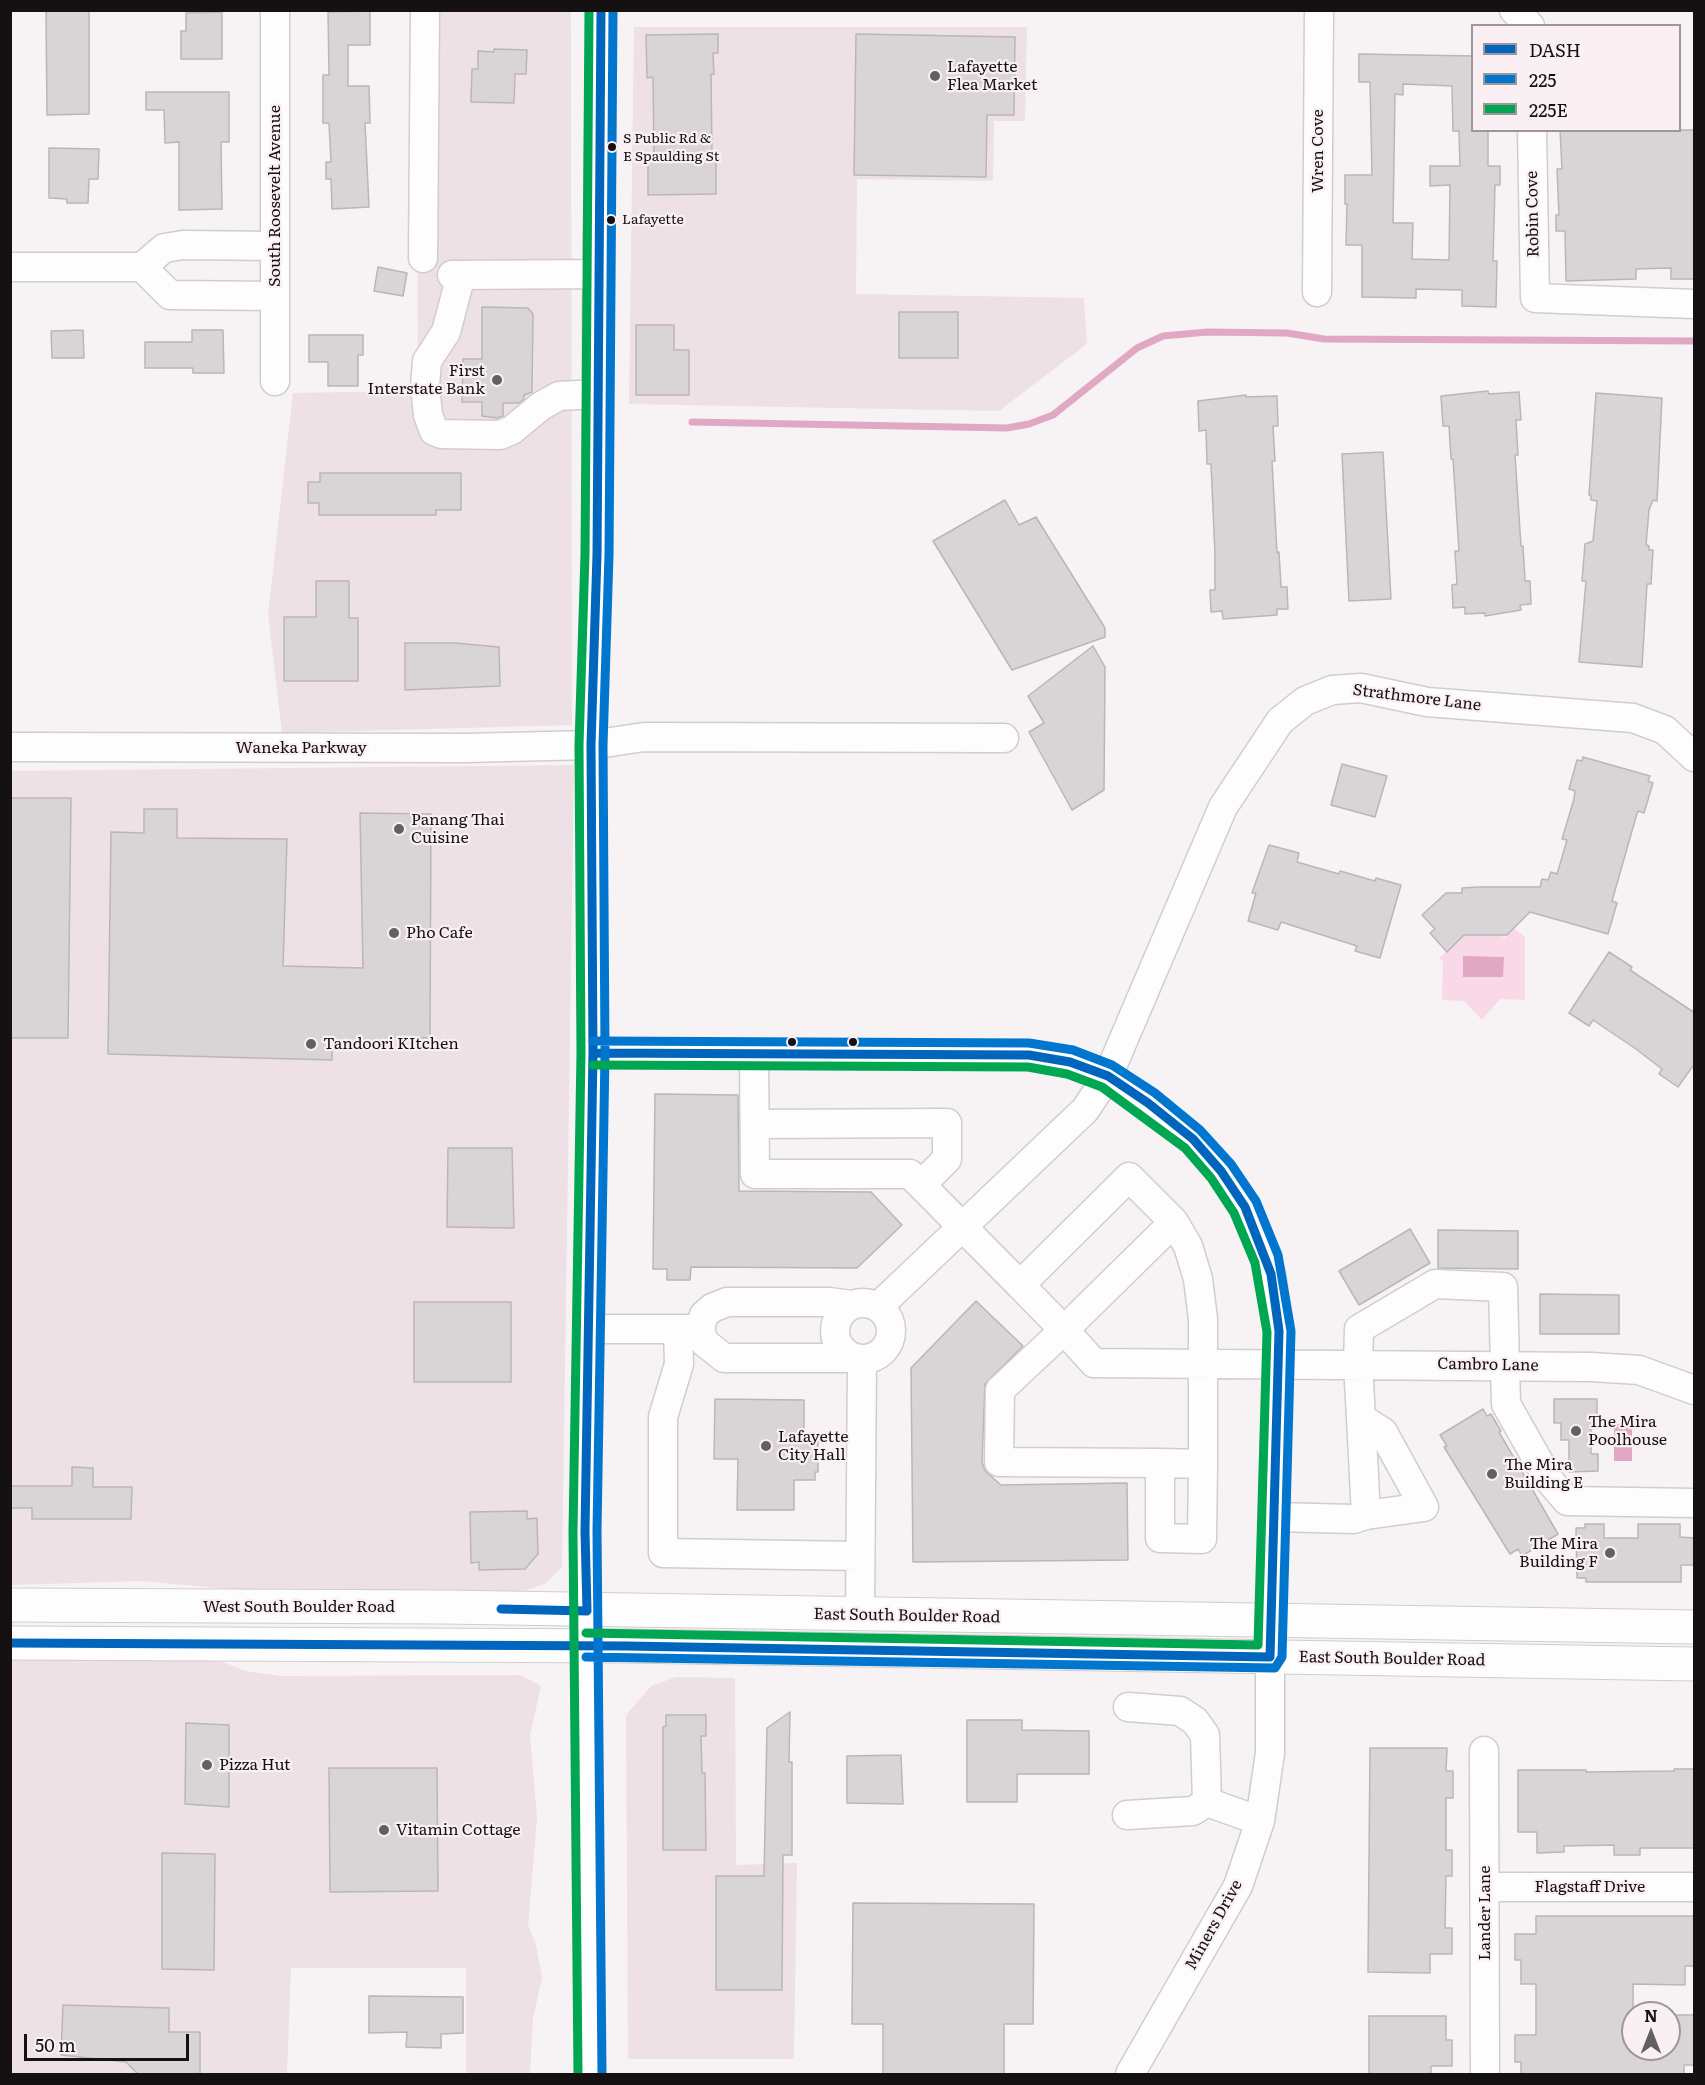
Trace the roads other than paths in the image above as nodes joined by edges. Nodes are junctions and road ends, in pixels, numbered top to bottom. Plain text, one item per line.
1 (275, 10) edge
2 (425, 10) edge
3 (601, 10) edge
4 (1319, 10) edge
5 (1514, 10) edge
6 (1528, 24) edge
7 (1532, 132) edge
8 (275, 246) junction
9 (423, 258) dead end
10 (10, 267) edge
11 (142, 267) junction
12 (597, 274) junction
13 (1317, 292) dead end
14 (275, 296) junction
15 (1695, 304) edge
16 (275, 381) dead end
17 (597, 394) junction
18 (1004, 738) dead end
19 (591, 745) junction
20 (10, 747) edge
21 (1695, 757) edge
22 (593, 1053) junction
23 (754, 1054) junction
24 (1108, 1076) junction
25 (755, 1124) junction
26 (921, 1185) junction
27 (1174, 1222) junction
28 (963, 1228) junction
29 (1020, 1285) junction
30 (865, 1306) junction
31 (588, 1329) junction
32 (689, 1329) junction
33 (1064, 1330) junction
34 (858, 1358) junction
35 (1203, 1364) junction
36 (1358, 1364) junction
37 (1278, 1365) junction
38 (1504, 1365) junction
39 (1695, 1390) edge
40 (1361, 1418) junction
41 (1160, 1463) junction
42 (1203, 1464) junction
43 (1695, 1503) edge
44 (1366, 1515) junction
45 (1275, 1518) junction
46 (860, 1556) junction
47 (10, 1605) edge
48 (587, 1611) junction
49 (860, 1615) junction
50 (1272, 1621) junction
51 (1695, 1627) edge
52 (10, 1643) edge
53 (586, 1645) junction
54 (1270, 1657) junction
55 (1695, 1664) edge
56 (1128, 1707) dead end
57 (1485, 1751) dead end
58 (1207, 1802) junction
59 (1127, 1815) dead end
60 (1260, 1821) junction
61 (1485, 1887) junction
62 (1695, 1887) edge
63 (590, 2074) edge
64 (1130, 2074) edge
65 (1485, 2074) edge

1 - 8 street, South Roosevelt Avenue
2 - 9 street
3 - 12 street
4 - 13 street, Wren Cove
5 - 6 street
7 - 15 street, Robin Cove
8 - 11 street
8 - 14 street, South Roosevelt Avenue
10 - 11 street
11 - 14 street
12 - 17 street
12 - 17 street
14 - 16 street, South Roosevelt Avenue
17 - 19 street
18 - 19 street, Waneka Parkway
19 - 20 street, Waneka Parkway
19 - 22 street
21 - 24 street, Strathmore Lane
22 - 23 street, Miners Drive
22 - 31 street
23 - 24 street, Miners Drive
23 - 25 street
24 - 28 street, Strathmore Lane
24 - 37 street, Miners Drive
25 - 26 street
25 - 26 street
26 - 28 street, Cambro Lane
27 - 29 street
27 - 33 street
27 - 35 street
28 - 29 street, Cambro Lane
28 - 30 street, Strathmore Lane
29 - 33 street, Cambro Lane
30 - 32 street
30 - 34 street
30 - 34 street
31 - 32 street
31 - 48 street
32 - 34 street
32 - 46 street
33 - 35 street, Cambro Lane
33 - 41 street
34 - 46 street
35 - 37 street, Cambro Lane
35 - 42 street
36 - 37 street, Cambro Lane
36 - 38 street, Cambro Lane
36 - 38 street
36 - 40 street
37 - 45 street, Miners Drive
38 - 39 street, Cambro Lane
38 - 43 street
40 - 44 street
40 - 44 street
41 - 42 street
41 - 42 street
44 - 45 street
45 - 50 street, Miners Drive
46 - 49 street
47 - 48 main road, West South Boulder Road
48 - 49 main road, East South Boulder Road
48 - 53 street
49 - 50 main road, East South Boulder Road
50 - 51 main road, East South Boulder Road
50 - 54 street, Miners Drive
52 - 53 main road
53 - 54 main road, East South Boulder Road
53 - 63 street
54 - 55 main road, East South Boulder Road
54 - 60 street, Miners Drive
56 - 58 street
57 - 61 street, Lander Lane
58 - 59 street
58 - 60 street
60 - 64 street, Miners Drive
61 - 62 street, Flagstaff Drive
61 - 65 street, Lander Lane

